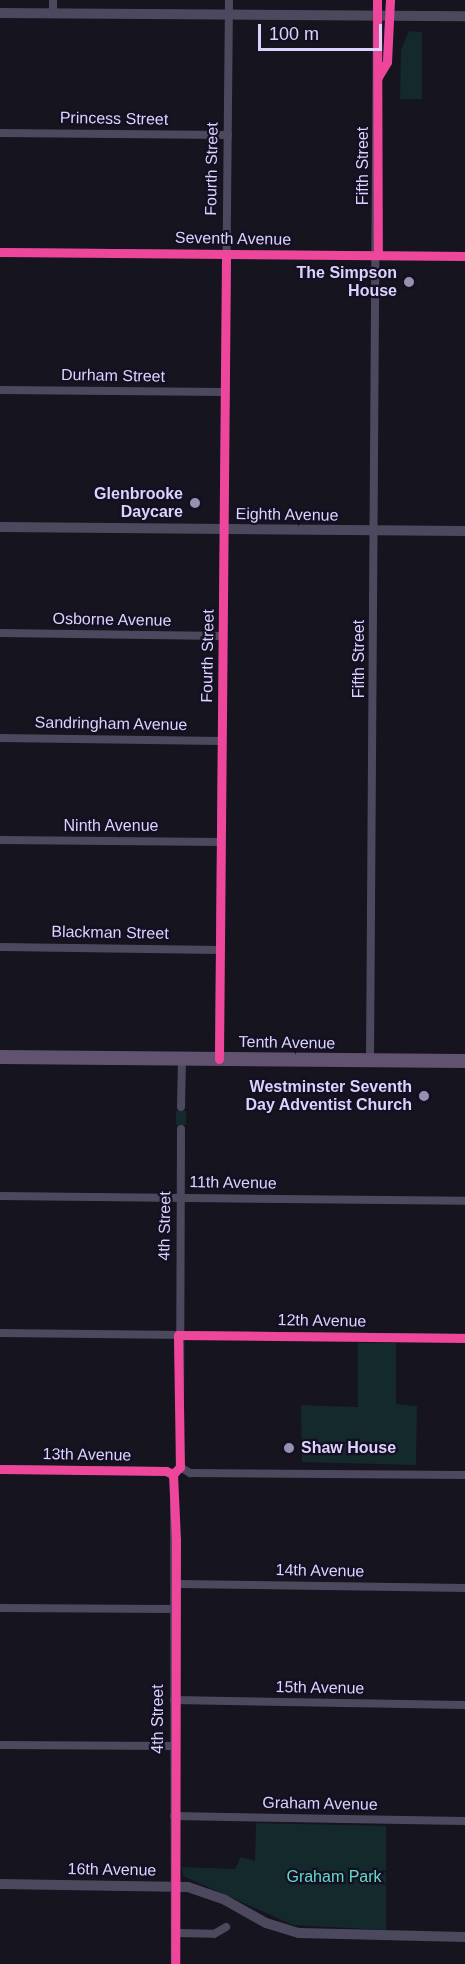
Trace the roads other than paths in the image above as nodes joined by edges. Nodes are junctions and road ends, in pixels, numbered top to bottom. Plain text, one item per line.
1 (52, 0) edge
2 (229, 0) edge
3 (377, 0) edge
4 (390, 0) edge
5 (0, 13) edge
6 (53, 13) junction
7 (229, 15) junction
8 (377, 15) junction
9 (389, 15) junction
10 (465, 16) edge
11 (378, 77) junction
12 (0, 133) edge
13 (228, 135) junction
14 (0, 252) edge
15 (226, 254) junction
16 (378, 255) junction
17 (465, 256) edge
18 (0, 390) edge
19 (225, 392) junction
20 (0, 527) edge
21 (224, 529) junction
22 (465, 531) edge
23 (375, 532) junction
24 (0, 633) edge
25 (223, 636) junction
26 (0, 738) edge
27 (222, 741) junction
28 (0, 840) edge
29 (221, 842) junction
30 (0, 947) edge
31 (220, 950) junction
32 (0, 1057) edge
33 (182, 1059) junction
34 (219, 1059) junction
35 (370, 1060) junction
36 (465, 1061) edge
37 (181, 1107) dead end
38 (181, 1130) dead end
39 (0, 1196) edge
40 (181, 1197) junction
41 (465, 1201) edge
42 (0, 1333) edge
43 (178, 1335) junction
44 (465, 1338) edge
45 (0, 1469) edge
46 (173, 1474) joint
47 (465, 1475) edge
48 (176, 1584) junction
49 (465, 1588) edge
50 (0, 1608) edge
51 (175, 1609) junction
52 (174, 1700) junction
53 (465, 1705) edge
54 (0, 1745) edge
55 (174, 1746) junction
56 (174, 1816) junction
57 (465, 1821) edge
58 (0, 1884) edge
59 (175, 1886) junction
60 (226, 1927) dead end
61 (175, 1933) junction
62 (465, 1937) edge
63 (175, 1964) edge

1 - 6 street
2 - 7 street, Fourth Street
3 - 8 street, Fifth Street
4 - 9 street, Fifth Street
5 - 6 street
6 - 7 street
7 - 8 street
7 - 13 street, Fourth Street
8 - 9 street
8 - 11 street, Fifth Street
9 - 10 street
9 - 11 street, Fifth Street
11 - 16 street, Fifth Street
12 - 13 street, Princess Street
13 - 15 street, Fourth Street
14 - 15 street, Seventh Avenue
15 - 16 street, Seventh Avenue
15 - 19 street, Fourth Street
16 - 17 street, Seventh Avenue
16 - 23 street, Fifth Street
18 - 19 street, Durham Street
19 - 21 street, Fourth Street
20 - 21 street, Eighth Avenue
21 - 23 street, Eighth Avenue
21 - 25 street, Fourth Street
22 - 23 street, Eighth Avenue
23 - 35 street, Fifth Street
24 - 25 street, Osborne Avenue
25 - 27 street, Fourth Street
26 - 27 street, Sandringham Avenue
27 - 29 street, Fourth Street
28 - 29 street, Ninth Avenue
29 - 31 street, Fourth Street
30 - 31 street, Blackman Street
31 - 34 street, Fourth Street
32 - 33 main road, Tenth Avenue
33 - 34 main road, Tenth Avenue
33 - 37 street
34 - 35 main road, Tenth Avenue
35 - 36 main road, Tenth Avenue
38 - 40 street, 4th Street
39 - 40 street, 11th Avenue
40 - 41 street, 11th Avenue
40 - 43 street, 4th Street
42 - 43 street, 12th Avenue
43 - 44 street, 12th Avenue
43 - 47 street, 4th Street
45 - 46 street, 13th Avenue
46 - 48 street, 4th Street
48 - 49 street, 14th Avenue
48 - 51 street, 4th Street
50 - 51 street
51 - 52 street, 4th Street
52 - 53 street, 15th Avenue
52 - 55 street, 4th Street
54 - 55 street
55 - 56 street, 4th Street
56 - 57 street, Graham Avenue
56 - 59 street, 4th Street
58 - 59 street, 16th Avenue
59 - 61 street, 4th Street
59 - 62 street, 16th Avenue
60 - 61 street
61 - 63 street, 4th Street

